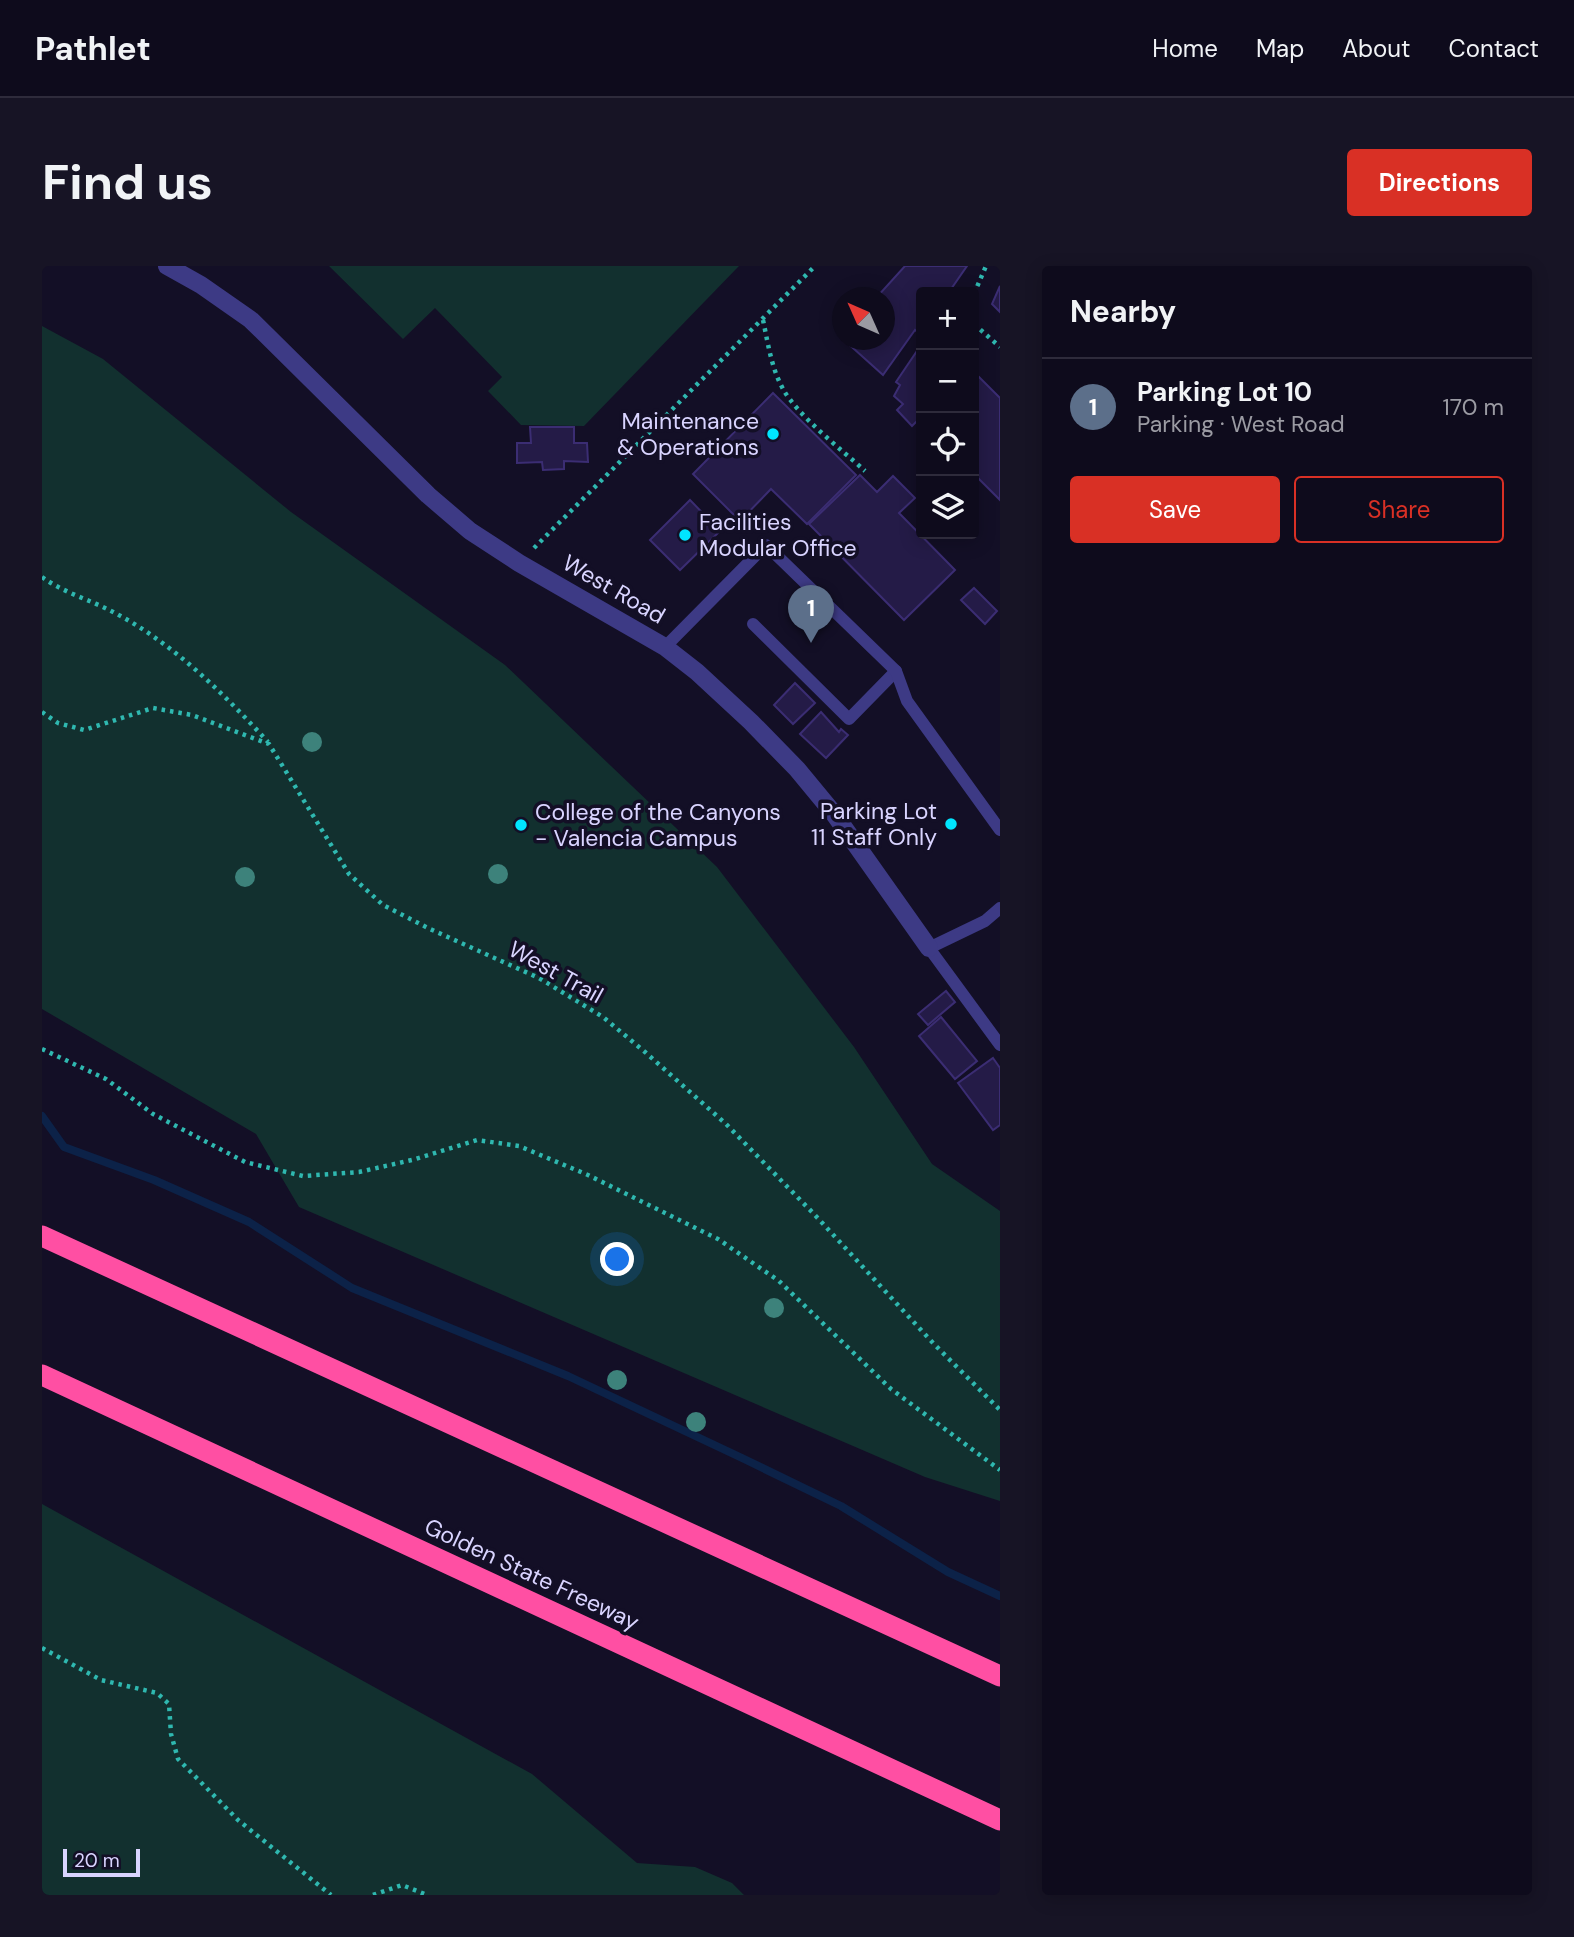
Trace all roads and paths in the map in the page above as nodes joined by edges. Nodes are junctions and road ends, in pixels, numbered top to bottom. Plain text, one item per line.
1 (167, 266) edge
2 (815, 266) edge
3 (986, 266) edge
4 (977, 287) edge
5 (763, 319) junction
6 (979, 328) edge
7 (1000, 347) edge
8 (865, 471) dead end
9 (519, 563) junction
10 (42, 578) edge
11 (753, 624) dead end
12 (665, 647) junction
13 (896, 671) junction
14 (42, 712) edge
15 (269, 744) junction
16 (1000, 830) edge
17 (1000, 908) edge
18 (929, 948) junction
19 (1000, 1045) edge
20 (42, 1049) edge
21 (42, 1236) edge
22 (42, 1376) edge
23 (1000, 1410) edge
24 (1000, 1470) edge
25 (42, 1648) edge
26 (1000, 1676) edge
27 (1000, 1820) edge
28 (331, 1895) edge
29 (373, 1895) edge
30 (427, 1895) edge

1 - 9 street, West Road
2 - 5 path
3 - 4 path
5 - 8 path
5 - 9 path
6 - 7 path
9 - 12 street, West Road
10 - 15 path, West Trail
11 - 13 lane
12 - 13 lane
12 - 18 street, West Road
13 - 16 lane
14 - 15 path
15 - 23 path, West Trail
17 - 18 lane
18 - 19 lane
20 - 24 path
21 - 26 highway
22 - 27 highway, Golden State Freeway
25 - 28 path
29 - 30 path

